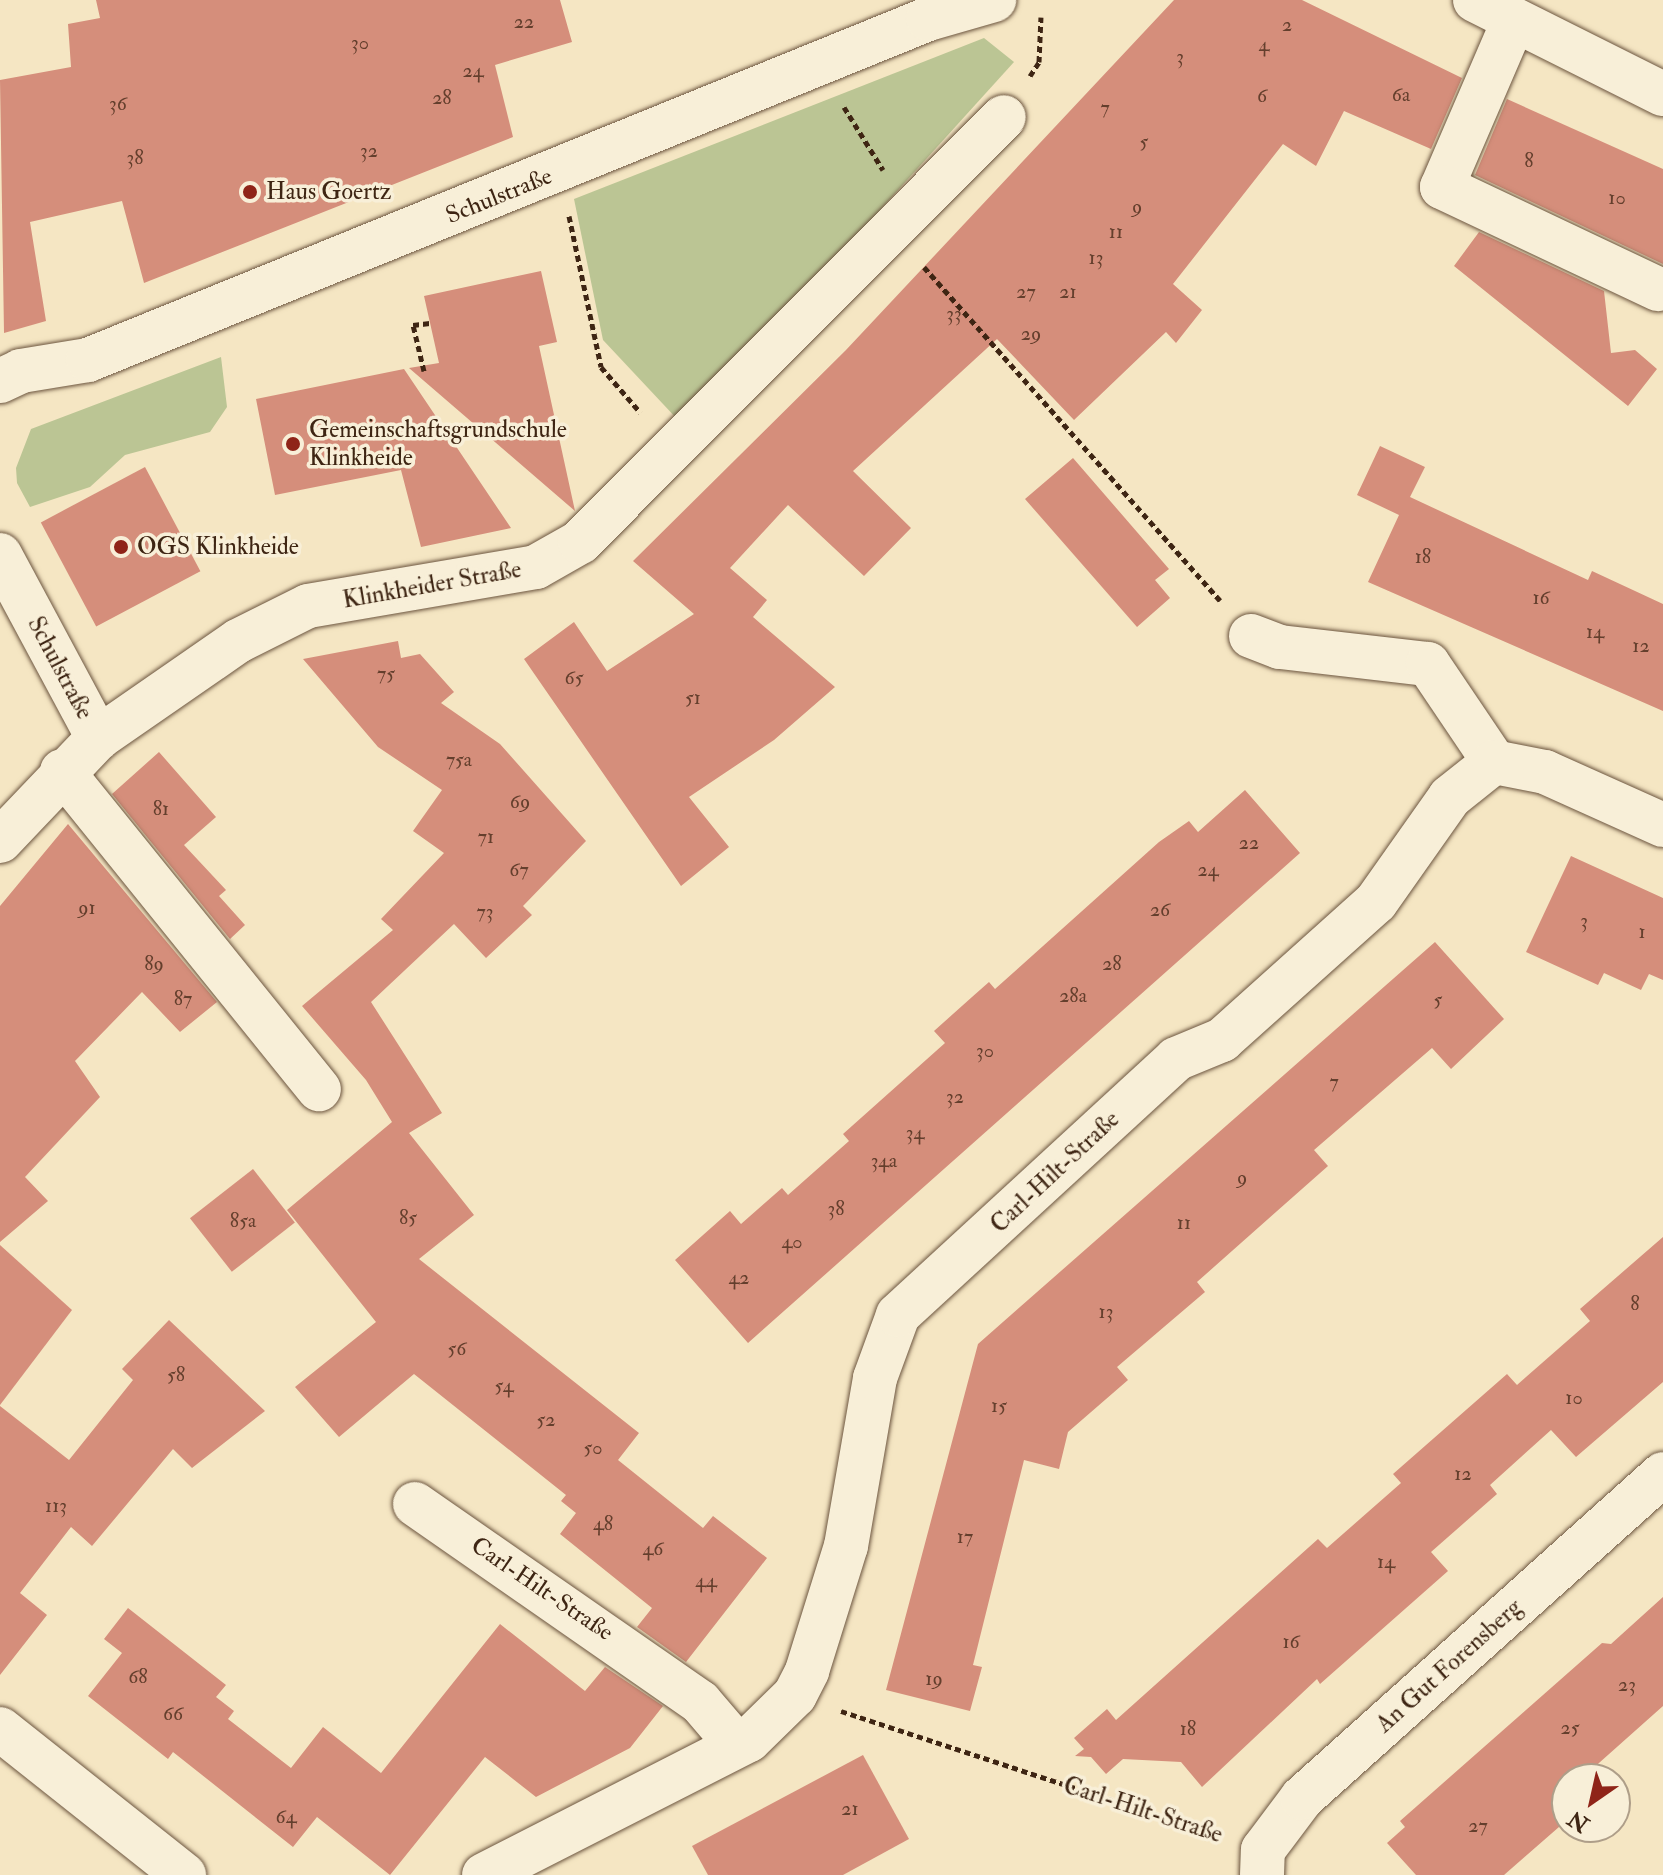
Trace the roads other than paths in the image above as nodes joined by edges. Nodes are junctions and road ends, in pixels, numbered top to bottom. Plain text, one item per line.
1 (994, 0) edge
2 (1475, 0) edge
3 (1514, 20) junction
4 (1663, 94) edge
5 (1004, 117) road end
6 (1658, 289) dead end
7 (0, 381) edge
8 (0, 555) edge
9 (1251, 636) road end
10 (98, 738) junction
11 (1494, 762) junction
12 (62, 771) junction
13 (1663, 825) edge
14 (0, 841) edge
15 (319, 1089) dead end
16 (1663, 1474) edge
17 (415, 1504) dead end
18 (0, 1729) edge
19 (735, 1743) junction
20 (1262, 1862) edge
21 (184, 1875) edge
22 (484, 1875) edge

1 - 7 street, Schulstraße
2 - 3 street
3 - 4 street
3 - 6 street
5 - 10 street, Klinkheider Straße
8 - 10 street, Schulstraße
9 - 11 street
10 - 12 street, Klinkheider Straße
11 - 13 street
11 - 19 street, Carl-Hilt-Straße
12 - 14 street, Klinkheider Straße
12 - 15 street
16 - 20 street, An Gut Forensberg
17 - 19 street, Carl-Hilt-Straße
18 - 21 street
19 - 22 street, Carl-Hilt-Straße

